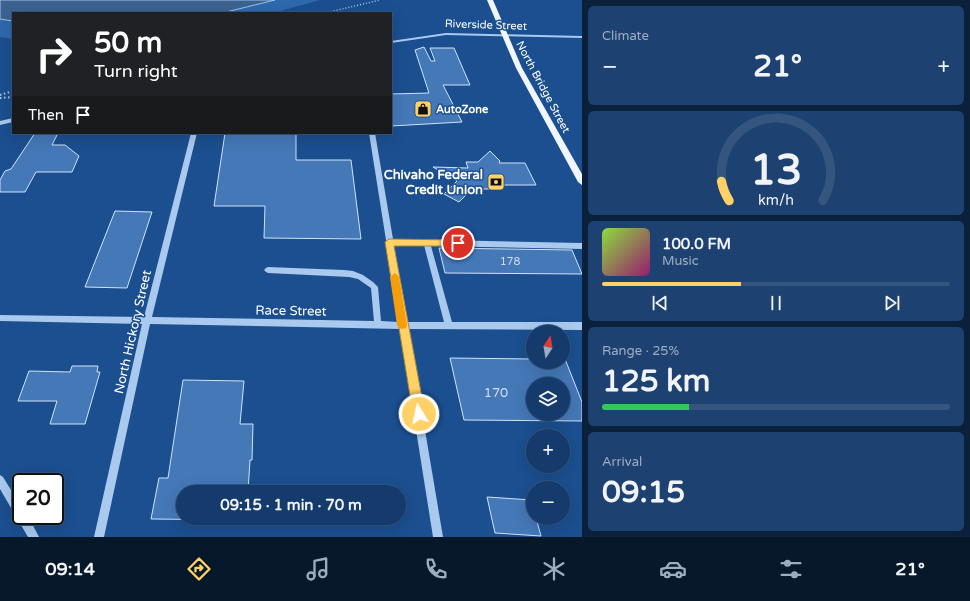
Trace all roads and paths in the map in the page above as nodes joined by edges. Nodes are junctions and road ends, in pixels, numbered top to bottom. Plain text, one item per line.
1 (380, 0) edge
2 (490, 0) edge
3 (329, 12) edge
4 (504, 35) junction
5 (582, 38) edge
6 (392, 42) edge
7 (12, 91) edge
8 (0, 97) edge
9 (12, 97) edge
10 (12, 120) edge
11 (0, 123) edge
12 (194, 134) edge
13 (372, 134) edge
14 (582, 182) edge
15 (389, 242) junction
16 (427, 242) junction
17 (582, 246) edge
18 (268, 270) dead end
19 (0, 318) edge
20 (147, 321) junction
21 (378, 325) junction
22 (402, 325) junction
23 (449, 325) junction
24 (582, 326) edge
25 (0, 480) edge
26 (12, 500) edge
27 (27, 525) edge
28 (34, 537) edge
29 (99, 537) edge
30 (438, 537) edge

1 - 3 path
2 - 4 main road, North Bridge Street
4 - 5 street, Riverside Street
4 - 6 street, Riverside Street
4 - 14 main road, North Bridge Street
7 - 8 path
8 - 9 path
10 - 11 street
12 - 20 street, North Hickory Street
13 - 15 street
15 - 16 street
15 - 22 street
16 - 17 street
16 - 23 street
18 - 21 street
19 - 20 street, Race Street
20 - 21 street, Race Street
20 - 29 street, North Hickory Street
21 - 22 street, Race Street
22 - 23 street, Race Street
22 - 30 street
23 - 24 street, Race Street
25 - 26 street
27 - 28 street

